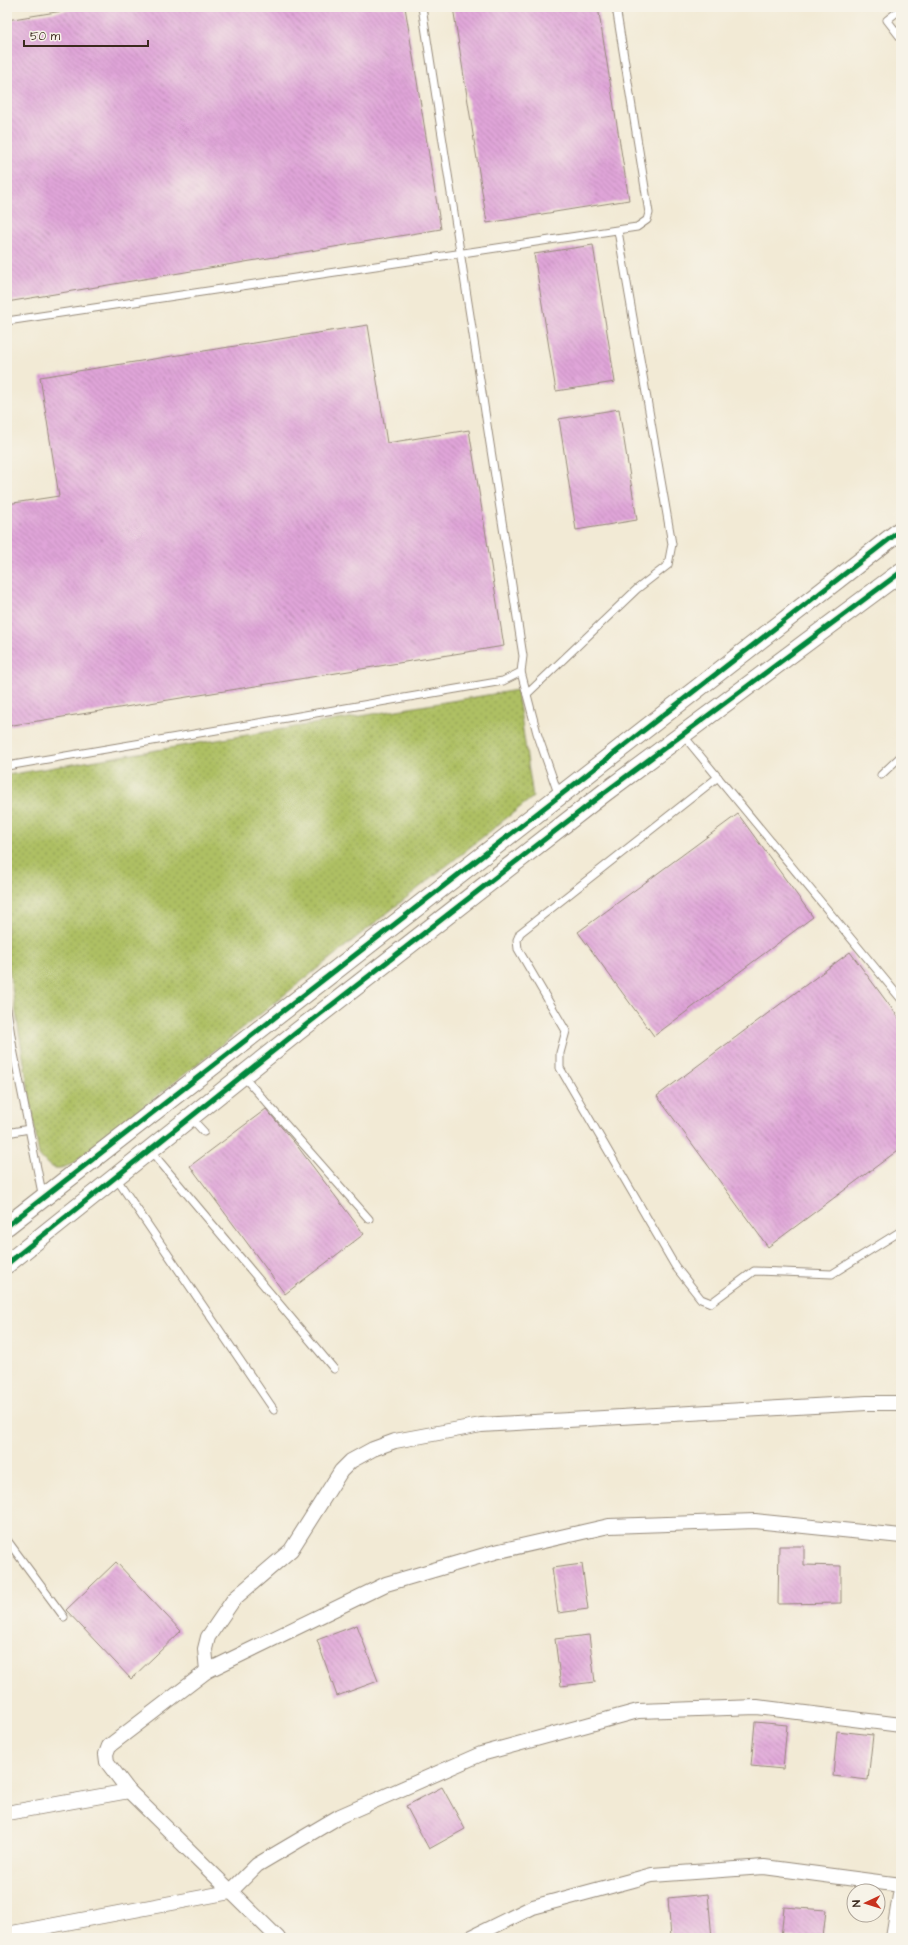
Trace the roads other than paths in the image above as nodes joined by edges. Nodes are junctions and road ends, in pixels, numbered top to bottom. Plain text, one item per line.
1 (422, 7) edge
2 (616, 7) edge
3 (901, 9) edge
4 (901, 38) edge
5 (618, 231) junction
6 (461, 253) junction
7 (7, 321) edge
8 (901, 530) edge
9 (901, 572) edge
10 (521, 672) junction
11 (527, 694) junction
12 (683, 735) junction
13 (901, 756) edge
14 (7, 766) edge
15 (882, 775) dead end
16 (718, 778) junction
17 (559, 796) junction
18 (344, 963) junction
19 (360, 983) junction
20 (901, 999) edge
21 (7, 1008) edge
22 (10, 1050) edge
23 (243, 1076) junction
24 (191, 1117) junction
25 (29, 1129) junction
26 (204, 1132) dead end
27 (7, 1133) edge
28 (150, 1150) junction
29 (116, 1178) junction
30 (43, 1198) junction
31 (369, 1220) dead end
32 (7, 1226) edge
33 (901, 1231) edge
34 (7, 1264) edge
35 (334, 1369) dead end
36 (901, 1403) edge
37 (274, 1410) dead end
38 (901, 1536) edge
39 (7, 1540) edge
40 (64, 1617) dead end
41 (207, 1671) junction
42 (901, 1725) edge
43 (128, 1791) junction
44 (7, 1813) edge
45 (901, 1885) edge
46 (901, 1889) edge
47 (230, 1892) junction
48 (7, 1934) edge
49 (278, 1938) edge
50 (470, 1938) edge
51 (893, 1938) edge

1 - 6 lane
2 - 5 lane
3 - 4 lane
5 - 6 lane
5 - 11 lane
6 - 7 lane
6 - 10 lane
8 - 17 street
9 - 12 street
10 - 11 lane
10 - 14 lane
11 - 17 lane
12 - 16 lane
12 - 19 street
13 - 15 lane
16 - 20 lane
16 - 33 lane
17 - 18 street
18 - 19 street
18 - 30 street
19 - 23 street
21 - 22 lane
22 - 25 lane
23 - 24 street
23 - 31 lane
24 - 26 lane
24 - 28 street
25 - 27 lane
25 - 30 lane
28 - 29 street
28 - 35 lane
29 - 34 street
29 - 37 lane
30 - 32 street
36 - 41 street
38 - 41 street
39 - 40 lane
41 - 43 street
42 - 47 street
43 - 44 street
43 - 47 street
45 - 50 street
46 - 51 street
47 - 48 street
47 - 49 street

